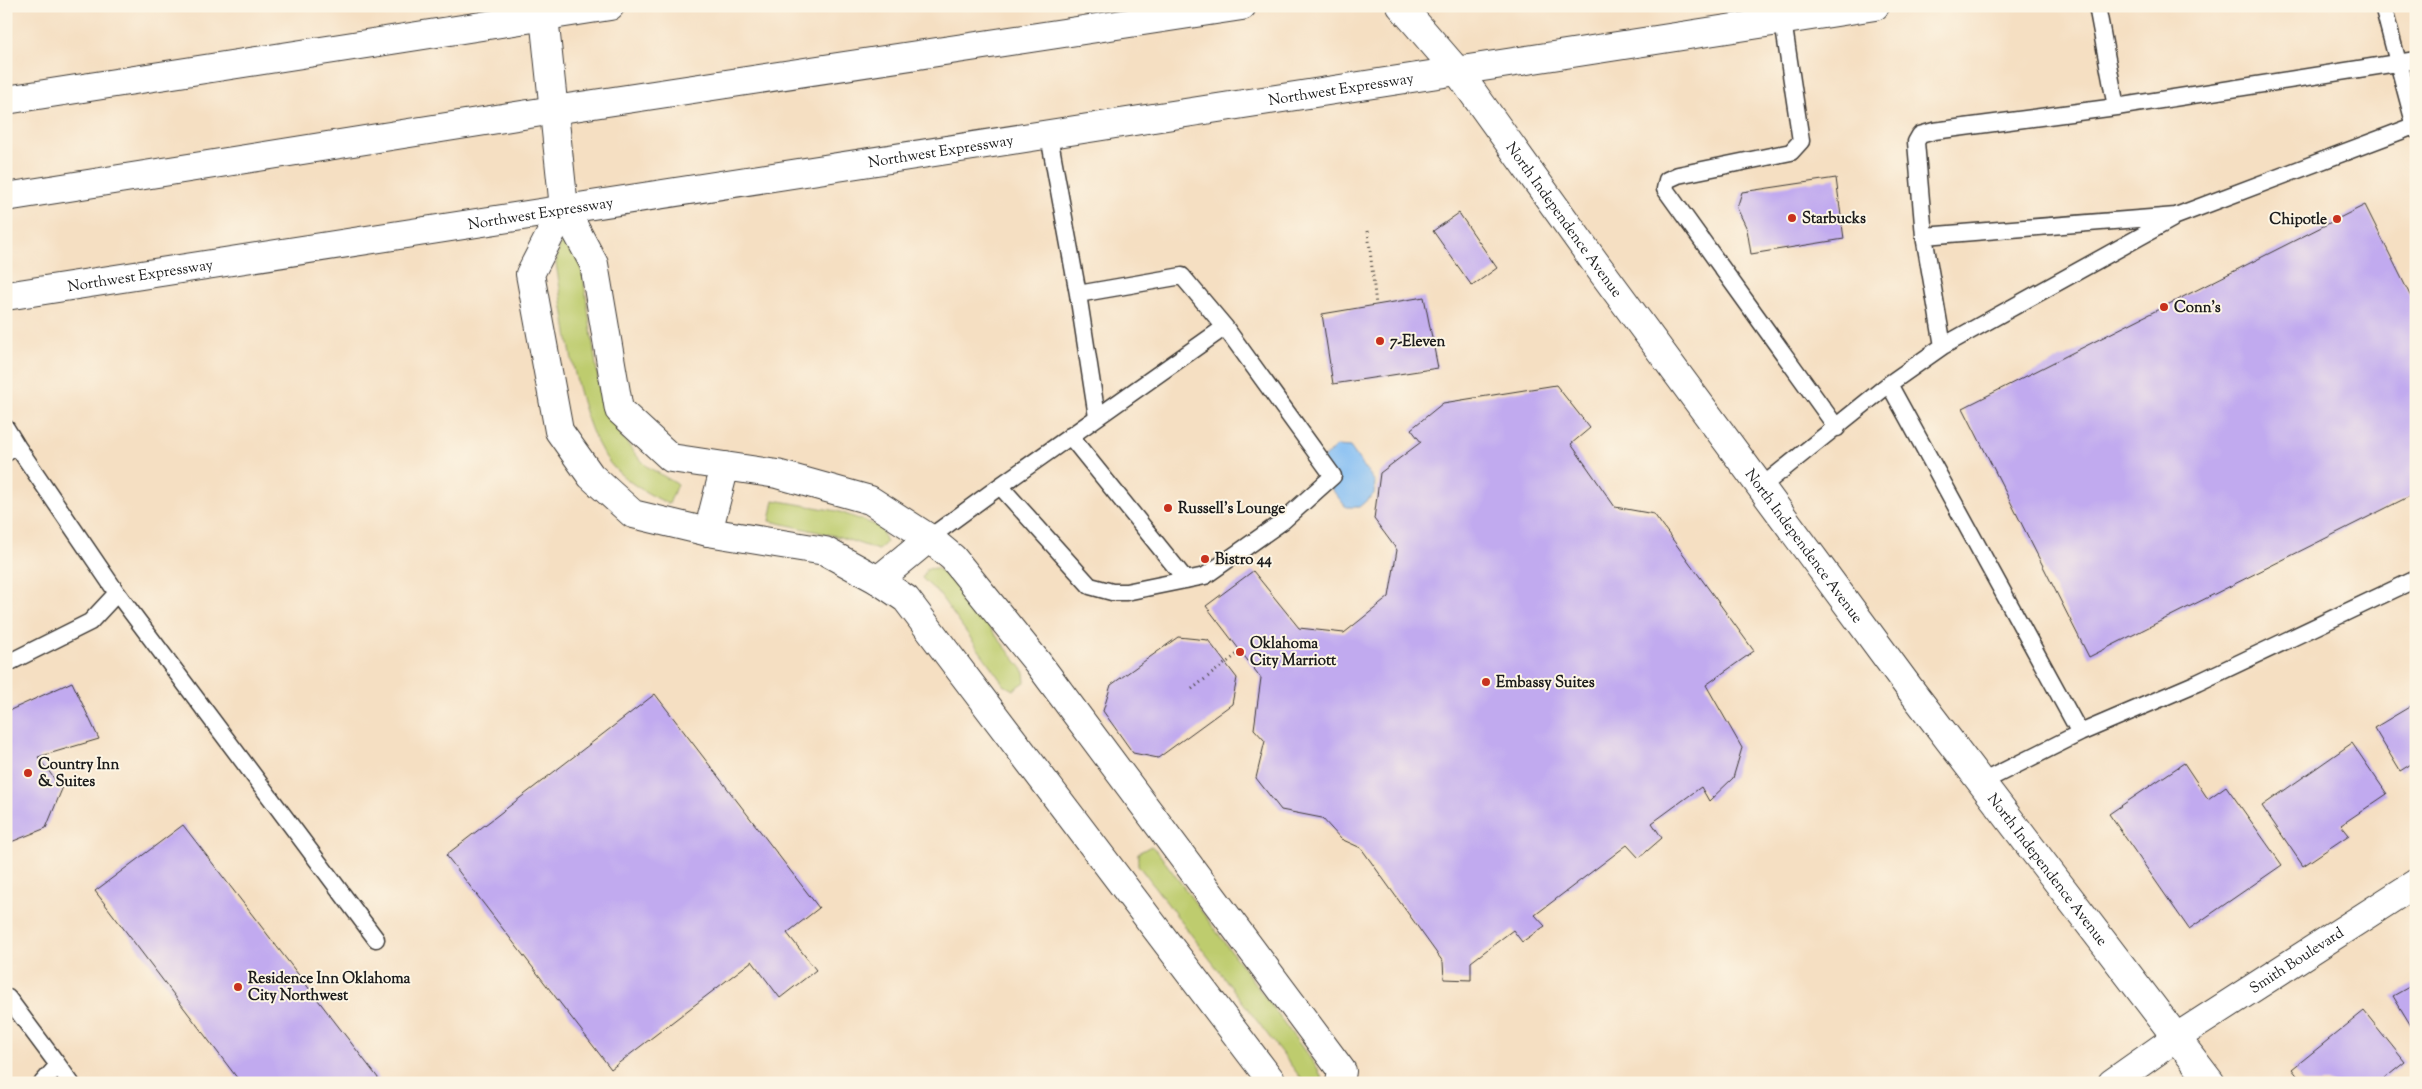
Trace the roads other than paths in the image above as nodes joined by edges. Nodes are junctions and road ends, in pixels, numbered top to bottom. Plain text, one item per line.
1 (610, 6) edge
2 (1242, 6) edge
3 (1401, 6) edge
4 (1876, 6) edge
5 (2097, 6) edge
6 (2383, 6) edge
7 (544, 16) junction
8 (1783, 21) junction
9 (2416, 60) edge
10 (2397, 62) junction
11 (1458, 72) junction
12 (6, 100) edge
13 (2116, 107) junction
14 (554, 110) junction
15 (2415, 128) edge
16 (1049, 136) junction
17 (6, 197) edge
18 (564, 208) junction
19 (2176, 216) junction
20 (1924, 236) junction
21 (1078, 294) junction
22 (6, 296) edge
23 (1225, 327) junction
24 (1943, 346) junction
25 (1889, 384) junction
26 (1097, 417) junction
27 (6, 428) edge
28 (1837, 428) junction
29 (1070, 436) junction
30 (12, 449) edge
31 (725, 466) junction
32 (1000, 486) junction
33 (1761, 487) junction
34 (708, 532) junction
35 (929, 538) junction
36 (2416, 579) edge
37 (878, 580) junction
38 (1186, 580) junction
39 (117, 593) junction
40 (6, 664) edge
41 (2080, 733) junction
42 (1982, 782) junction
43 (2416, 883) edge
44 (376, 939) dead end
45 (8, 998) dead end
46 (2177, 1037) junction
47 (58, 1065) junction
48 (42, 1083) edge
49 (71, 1083) edge
50 (1273, 1083) edge
51 (1340, 1083) edge
52 (2112, 1083) edge
53 (2211, 1083) edge

1 - 7 main road
2 - 14 main road
3 - 11 main road, North Independence Avenue
4 - 8 main road, Northwest Expressway
5 - 13 lane
6 - 10 lane
7 - 12 main road
7 - 14 main road
8 - 11 main road, Northwest Expressway
8 - 28 lane
9 - 10 lane
10 - 13 lane
10 - 15 lane
11 - 16 main road, Northwest Expressway
11 - 33 main road, North Independence Avenue
13 - 20 lane
14 - 17 main road
14 - 18 main road
15 - 19 lane
16 - 18 main road, Northwest Expressway
16 - 21 lane
18 - 22 main road, Northwest Expressway
18 - 31 main road
18 - 34 main road
19 - 20 lane
19 - 24 lane
20 - 24 lane
21 - 23 lane
21 - 26 lane
23 - 26 lane
23 - 38 lane
24 - 25 lane
25 - 28 lane
25 - 41 lane
26 - 29 lane
27 - 30 lane
28 - 33 lane
29 - 32 lane
29 - 38 lane
30 - 39 lane
31 - 34 main road
31 - 35 main road
32 - 35 lane
32 - 38 lane
33 - 42 main road, North Independence Avenue
34 - 37 main road
35 - 37 main road
35 - 51 main road
36 - 41 lane
37 - 50 main road
39 - 40 lane
39 - 44 lane
41 - 42 lane
42 - 46 main road, North Independence Avenue
43 - 46 main road, Smith Boulevard
45 - 47 lane
46 - 52 main road, Smith Boulevard
46 - 53 main road, North Independence Avenue
47 - 48 lane
47 - 49 lane

